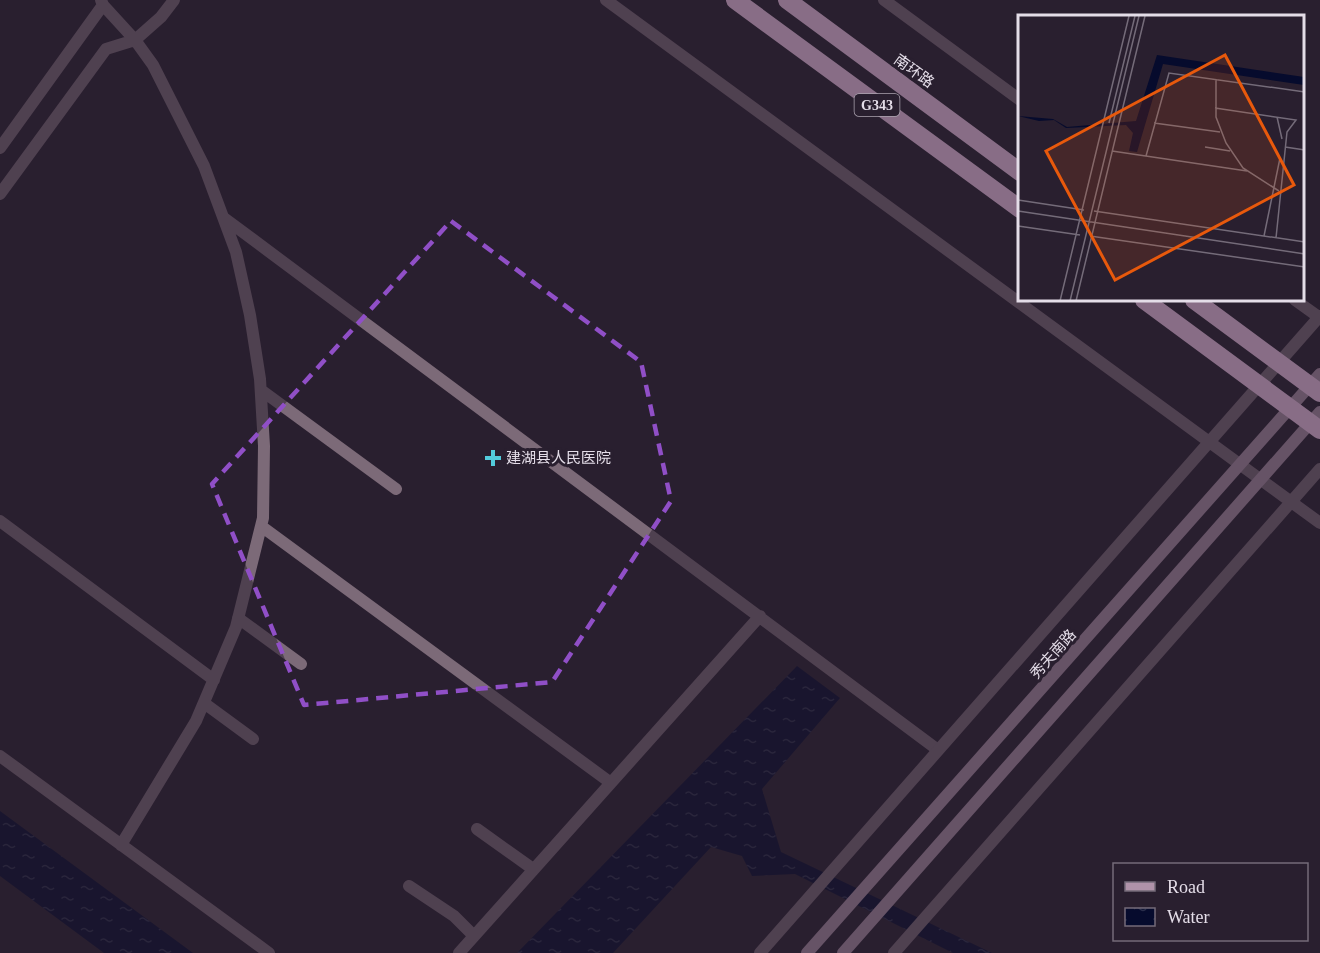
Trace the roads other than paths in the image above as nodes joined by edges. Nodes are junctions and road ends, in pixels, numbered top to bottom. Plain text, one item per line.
1 (174, 0) edge
2 (606, 0) edge
3 (735, 0) edge
4 (788, 0) edge
5 (884, 0) edge
6 (102, 2) edge
7 (135, 40) junction
8 (1018, 99) edge
9 (0, 148) edge
10 (1018, 170) edge
11 (0, 194) edge
12 (1018, 208) edge
13 (224, 218) junction
14 (1018, 301) edge
15 (1019, 302) edge
16 (1147, 302) edge
17 (1197, 302) edge
18 (1298, 302) edge
19 (1320, 317) edge
20 (1279, 362) junction
21 (1317, 384) edge
22 (1260, 385) junction
23 (261, 390) junction
24 (1292, 408) junction
25 (1317, 422) edge
26 (1209, 441) junction
27 (1241, 465) junction
28 (1320, 469) edge
29 (1260, 479) junction
30 (396, 489) dead end
31 (1292, 502) junction
32 (0, 521) edge
33 (1320, 523) edge
34 (261, 526) junction
35 (760, 616) junction
36 (238, 618) junction
37 (301, 664) dead end
38 (214, 680) junction
39 (204, 703) junction
40 (253, 739) dead end
41 (938, 750) junction
42 (0, 756) edge
43 (611, 783) junction
44 (477, 828) dead end
45 (121, 845) junction
46 (533, 869) junction
47 (409, 886) dead end
48 (474, 936) junction
49 (269, 953) edge
50 (459, 953) edge
51 (760, 953) edge
52 (807, 953) edge
53 (843, 953) edge
54 (894, 953) edge

1 - 7 street
2 - 14 street
3 - 12 highway, G343
4 - 10 highway, 南环路 / G343
5 - 8 street
6 - 7 street
6 - 9 street
7 - 11 street
7 - 13 street
13 - 23 street
13 - 35 street
15 - 26 street
16 - 22 highway
17 - 20 highway
18 - 19 street
19 - 20 street
20 - 21 highway
20 - 22 street
21 - 24 street, 秀夫南路
22 - 24 highway
22 - 26 street
23 - 30 street
23 - 34 street
24 - 25 highway
24 - 27 street, 秀夫南路
25 - 29 street
26 - 27 street
26 - 41 street
27 - 29 street
27 - 52 street, 秀夫南路
28 - 31 street
29 - 31 street
29 - 53 street
31 - 33 street
31 - 54 street
32 - 38 street
34 - 36 street
34 - 43 street
35 - 41 street
35 - 43 street
36 - 37 street
36 - 38 street
38 - 39 street
39 - 40 street
39 - 45 street
41 - 51 street
42 - 45 street
43 - 46 street
44 - 46 street
45 - 49 street
46 - 48 street
47 - 48 street
48 - 50 street

